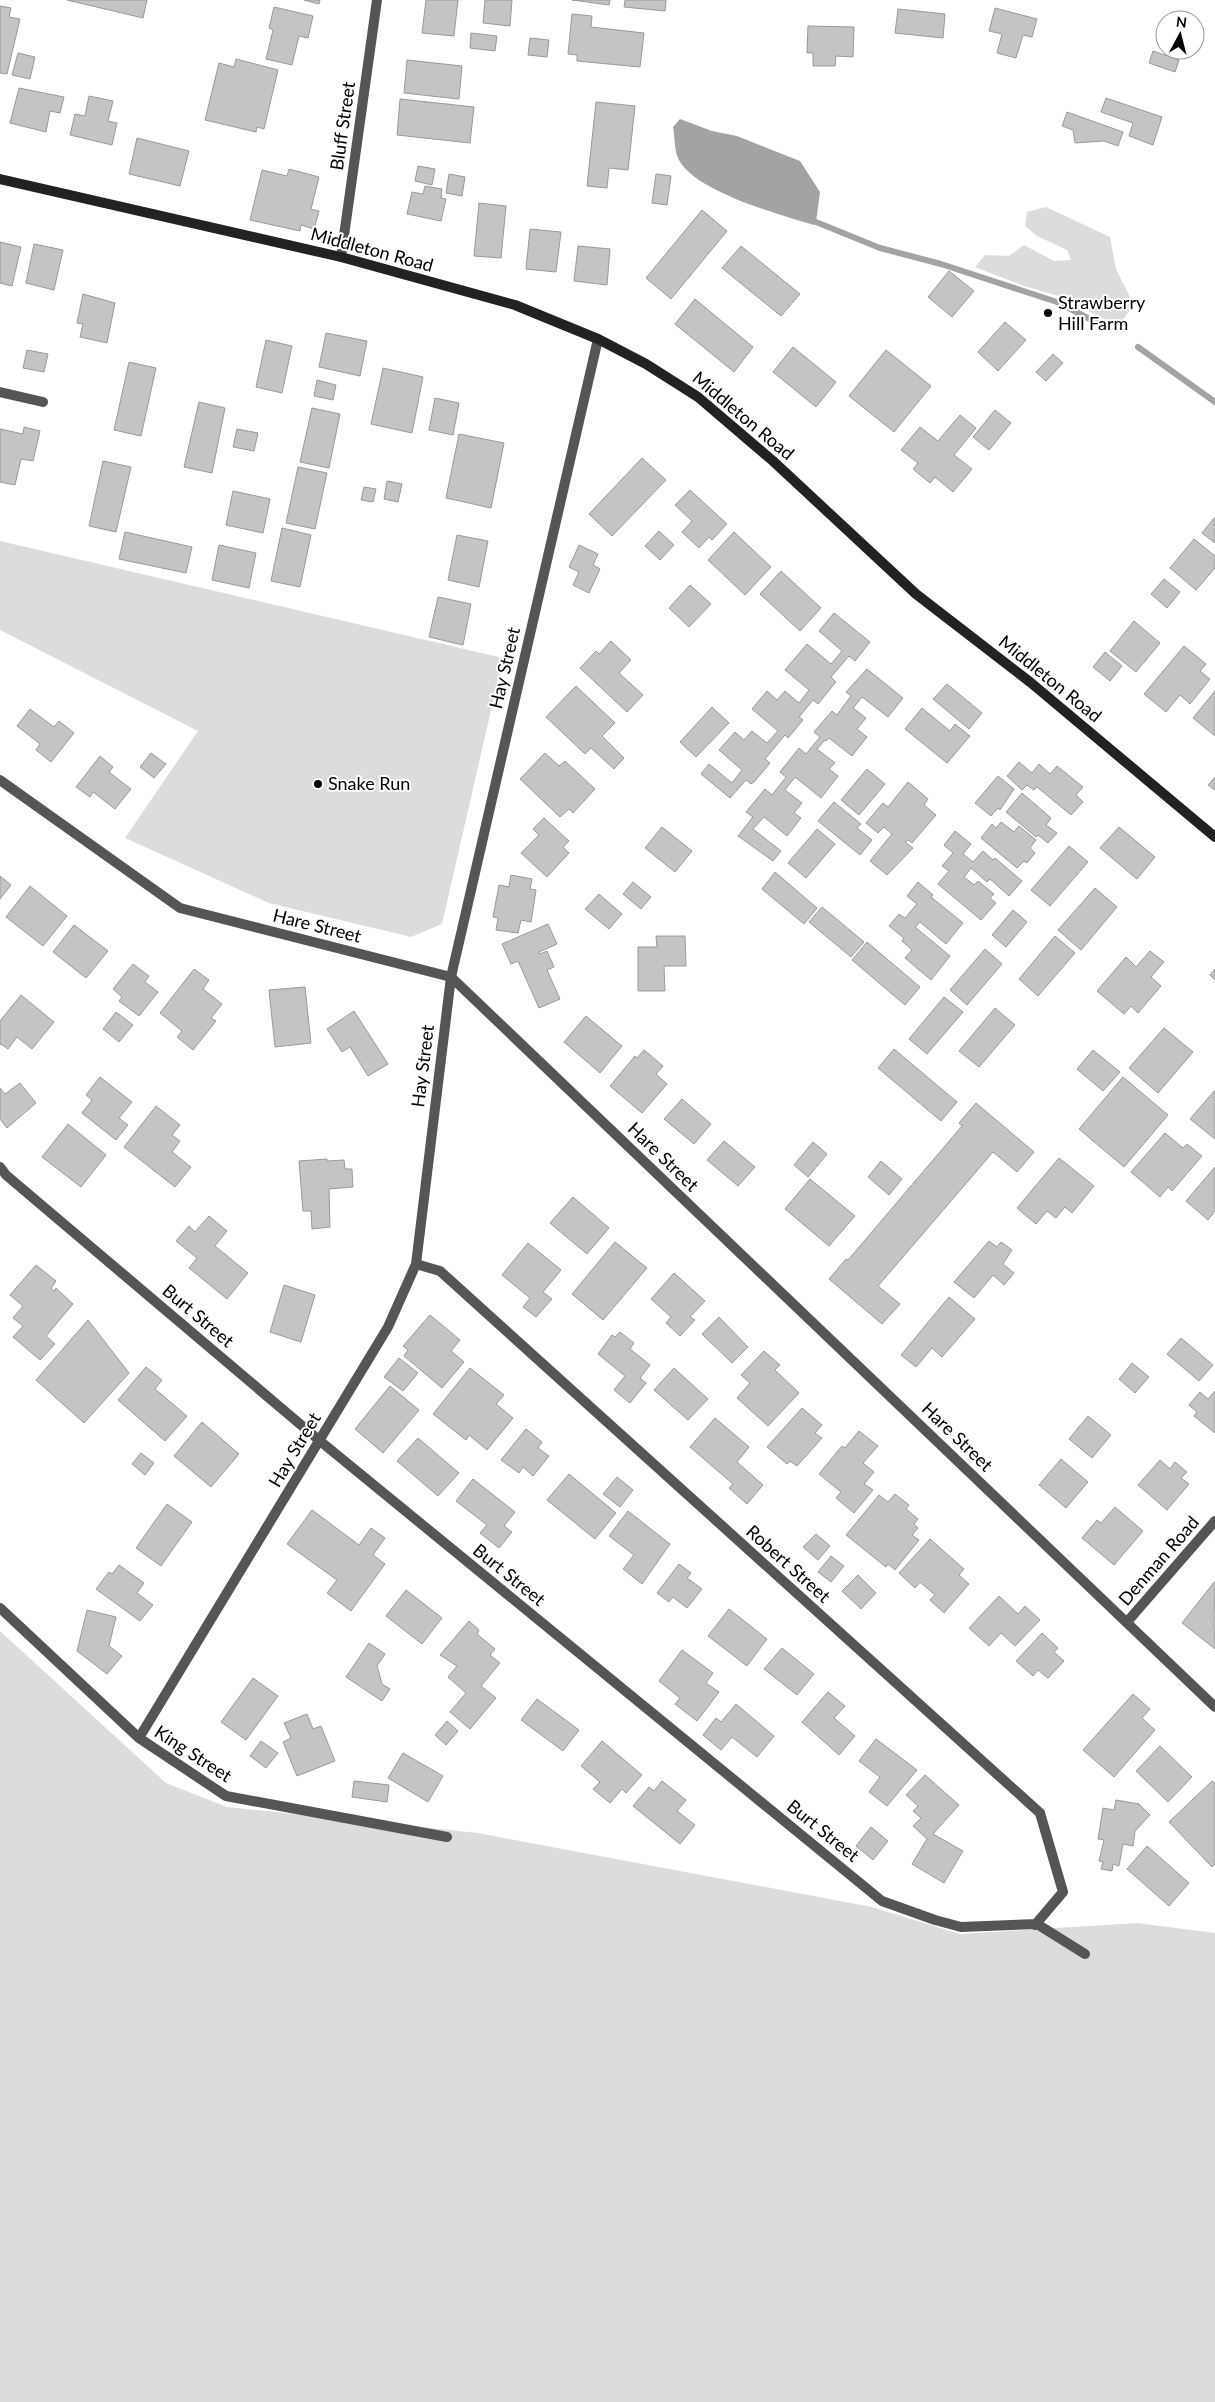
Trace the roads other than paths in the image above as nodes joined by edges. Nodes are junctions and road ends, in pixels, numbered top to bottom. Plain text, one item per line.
1 (377, 0) edge
2 (0, 179) edge
3 (341, 257) junction
4 (598, 339) junction
5 (0, 392) edge
6 (43, 402) dead end
7 (0, 780) edge
8 (1215, 837) edge
9 (450, 977) junction
10 (0, 1167) edge
11 (416, 1264) junction
12 (320, 1441) junction
13 (1215, 1521) edge
14 (0, 1608) edge
15 (1127, 1622) junction
16 (1215, 1707) edge
17 (139, 1738) junction
18 (447, 1837) dead end
19 (1035, 1924) junction
20 (1085, 1954) dead end

1 - 3 street, Bluff Street
2 - 3 main road, Middleton Road
3 - 4 main road, Middleton Road
4 - 8 main road, Middleton Road
4 - 9 street, Hay Street
5 - 6 street
7 - 9 street, Hare Street
9 - 11 street, Hay Street
9 - 15 street, Hare Street
10 - 12 street, Burt Street
11 - 12 street, Hay Street
11 - 19 street, Robert Street
12 - 17 street, Hay Street
12 - 19 street, Burt Street
13 - 15 street, Denman Road
14 - 17 street, King Street
15 - 16 street, Hare Street
17 - 18 street, King Street
19 - 20 street

